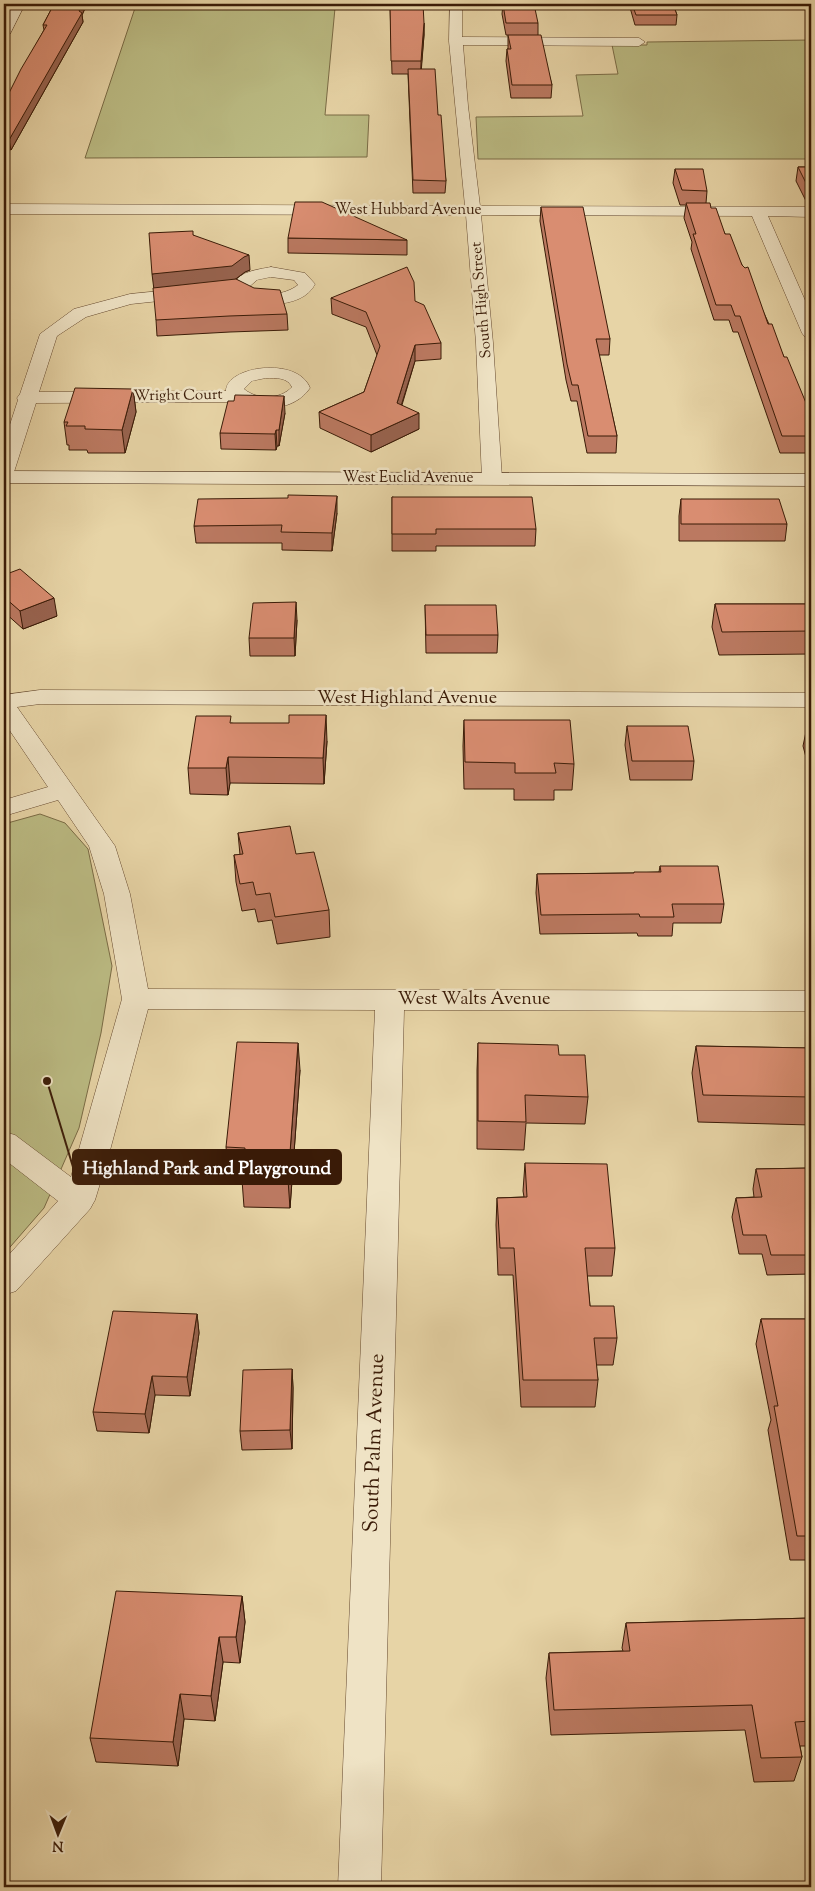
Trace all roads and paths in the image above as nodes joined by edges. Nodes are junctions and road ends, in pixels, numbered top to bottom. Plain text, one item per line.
1 (19, 4) edge
2 (456, 4) edge
3 (4, 34) edge
4 (455, 41) junction
5 (639, 42) dead end
6 (4, 209) edge
7 (474, 210) junction
8 (758, 212) junction
9 (811, 212) edge
10 (241, 287) edge
11 (223, 289) edge
12 (204, 291) edge
13 (811, 333) edge
14 (239, 396) edge
15 (26, 398) junction
16 (4, 472) edge
17 (4, 477) edge
18 (492, 478) junction
19 (811, 480) edge
20 (811, 700) edge
21 (4, 704) edge
22 (62, 791) junction
23 (4, 808) edge
24 (136, 999) junction
25 (390, 1000) junction
26 (811, 1001) edge
27 (4, 1143) edge
28 (79, 1200) junction
29 (4, 1282) edge
30 (360, 1887) edge

1 - 3 street
2 - 4 street, South High Street
4 - 5 street
4 - 7 street, South High Street
6 - 7 street, West Hubbard Avenue
7 - 8 street, West Hubbard Avenue
7 - 18 street, South High Street
8 - 9 street, West Hubbard Avenue
8 - 13 street
10 - 11 street
12 - 15 street
14 - 15 street, Wright Court
15 - 16 street
17 - 18 street, West Euclid Avenue
18 - 19 street, West Euclid Avenue
20 - 21 street, West Highland Avenue
21 - 22 street
22 - 23 street
22 - 24 street
24 - 25 street, West Walts Avenue
24 - 28 street
25 - 26 street, West Walts Avenue
25 - 30 street, South Palm Avenue
27 - 28 street
28 - 29 street

